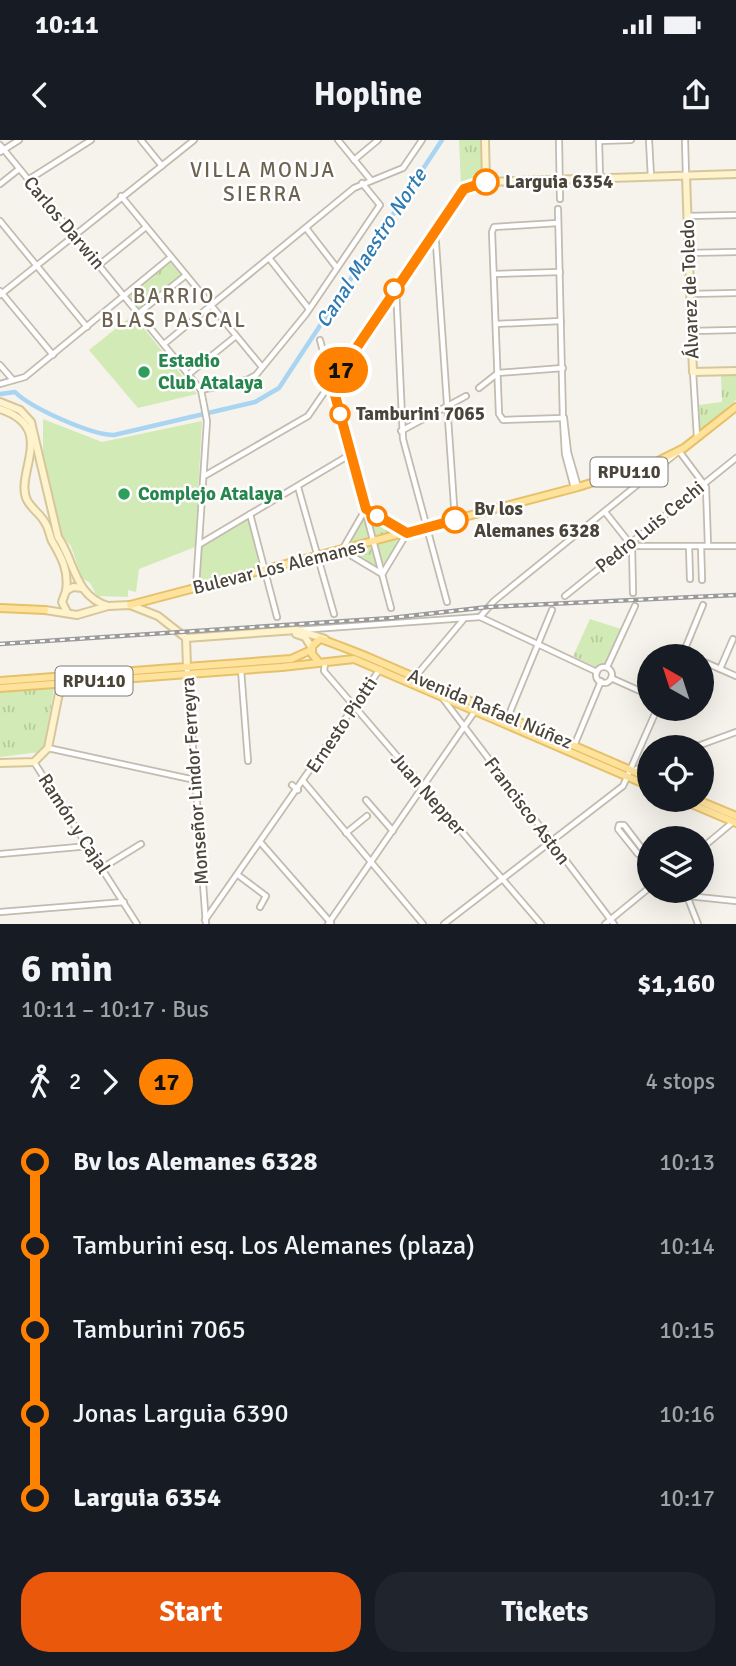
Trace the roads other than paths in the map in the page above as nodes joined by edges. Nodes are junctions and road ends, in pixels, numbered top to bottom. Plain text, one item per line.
1 (19, 140) edge
2 (91, 140) edge
3 (194, 140) edge
4 (338, 140) edge
5 (378, 140) edge
6 (422, 140) edge
7 (485, 140) edge
8 (559, 140) edge
9 (631, 140) edge
10 (649, 140) edge
11 (685, 140) edge
12 (143, 141) edge
13 (599, 141) edge
14 (1, 149) edge
15 (354, 160) junction
16 (162, 166) junction
17 (19, 169) junction
18 (736, 174) edge
19 (686, 176) junction
20 (651, 177) junction
21 (600, 178) junction
22 (370, 179) junction
23 (28, 180) junction
24 (560, 180) junction
25 (486, 182) junction
26 (362, 183) junction
27 (0, 184) edge
28 (121, 196) junction
29 (560, 199) dead end
30 (558, 209) dead end
31 (736, 215) edge
32 (687, 216) junction
33 (0, 221) edge
34 (558, 223) junction
35 (146, 227) junction
36 (306, 228) junction
37 (435, 229) junction
38 (75, 234) junction
39 (736, 252) edge
40 (688, 253) junction
41 (171, 257) junction
42 (269, 258) junction
43 (36, 265) junction
44 (100, 265) junction
45 (337, 268) junction
46 (560, 272) junction
47 (494, 274) junction
48 (186, 275) junction
49 (395, 287) junction
50 (1, 293) edge
51 (736, 293) edge
52 (690, 294) junction
53 (124, 295) junction
54 (211, 306) junction
55 (309, 309) junction
56 (139, 313) junction
57 (561, 321) junction
58 (496, 324) junction
59 (87, 327) junction
60 (736, 330) edge
61 (691, 331) junction
62 (236, 336) junction
63 (320, 340) dead end
64 (164, 344) junction
65 (53, 355) junction
66 (0, 365) edge
67 (262, 368) junction
68 (563, 369) junction
69 (736, 371) edge
70 (693, 372) junction
71 (498, 373) junction
72 (189, 374) junction
73 (13, 380) junction
74 (0, 384) edge
75 (332, 384) junction
76 (479, 388) dead end
77 (201, 390) junction
78 (466, 396) dead end
79 (0, 402) edge
80 (447, 406) junction
81 (736, 407) edge
82 (0, 409) edge
83 (564, 418) junction
84 (401, 431) junction
85 (698, 438) junction
86 (679, 452) junction
87 (351, 454) junction
88 (736, 458) edge
89 (43, 474) junction
90 (205, 475) junction
91 (26, 480) junction
92 (705, 484) junction
93 (298, 486) junction
94 (576, 488) junction
95 (48, 501) junction
96 (34, 509) junction
97 (366, 509) junction
98 (605, 512) junction
99 (250, 514) junction
100 (455, 520) junction
101 (428, 527) junction
102 (407, 533) junction
103 (374, 542) junction
104 (200, 544) junction
105 (631, 544) junction
106 (689, 546) junction
107 (701, 546) junction
108 (708, 546) junction
109 (736, 546) edge
110 (342, 550) junction
111 (318, 556) junction
112 (265, 570) junction
113 (383, 574) junction
114 (690, 579) dead end
115 (702, 580) dead end
116 (82, 588) junction
117 (196, 588) junction
118 (633, 593) dead end
119 (64, 594) junction
120 (565, 596) dead end
121 (90, 597) junction
122 (153, 599) junction
123 (447, 602) dead end
124 (130, 605) junction
125 (703, 605) dead end
126 (108, 606) junction
127 (635, 606) dead end
128 (0, 608) edge
129 (391, 608) dead end
130 (45, 610) junction
131 (552, 610) dead end
132 (67, 611) junction
133 (150, 611) junction
134 (84, 612) junction
135 (334, 614) dead end
136 (277, 617) dead end
137 (480, 617) junction
138 (464, 619) junction
139 (333, 628) junction
140 (297, 630) junction
141 (284, 633) junction
142 (186, 638) junction
143 (198, 639) junction
144 (733, 639) dead end
145 (328, 641) junction
146 (687, 644) edge
147 (538, 645) junction
148 (186, 649) junction
149 (312, 649) junction
150 (325, 661) junction
151 (714, 666) edge
152 (607, 667) junction
153 (380, 669) junction
154 (720, 669) junction
155 (187, 670) junction
156 (241, 670) junction
157 (597, 672) junction
158 (85, 675) junction
159 (736, 676) edge
160 (415, 677) junction
161 (611, 678) junction
162 (0, 681) edge
163 (601, 681) junction
164 (61, 683) junction
165 (0, 688) edge
166 (637, 690) edge
167 (441, 696) junction
168 (466, 707) junction
169 (354, 709) junction
170 (475, 711) junction
171 (508, 717) junction
172 (652, 721) edge
173 (465, 729) junction
174 (736, 732) edge
175 (714, 740) edge
176 (575, 746) junction
177 (48, 748) junction
178 (248, 761) dead end
179 (34, 762) junction
180 (0, 763) edge
181 (637, 770) edge
182 (630, 774) junction
183 (637, 776) edge
184 (637, 778) edge
185 (195, 780) junction
186 (304, 782) junction
187 (292, 785) dead end
188 (423, 788) junction
189 (298, 790) junction
190 (366, 800) dead end
191 (714, 809) edge
192 (714, 812) edge
193 (367, 816) dead end
194 (735, 820) edge
195 (393, 831) junction
196 (346, 833) junction
197 (714, 838) edge
198 (550, 842) junction
199 (261, 843) junction
200 (141, 844) dead end
201 (89, 846) junction
202 (0, 854) edge
203 (642, 854) joint
204 (370, 863) junction
205 (102, 868) junction
206 (238, 875) junction
207 (501, 879) junction
208 (714, 898) edge
209 (637, 899) edge
210 (736, 901) edge
211 (124, 902) junction
212 (690, 903) edge
213 (260, 907) dead end
214 (0, 912) edge
215 (205, 922) edge
216 (612, 922) edge
217 (330, 923) edge
218 (137, 924) edge
219 (423, 924) edge
220 (444, 924) edge
221 (541, 924) edge
222 (604, 924) edge
223 (698, 924) edge

1 - 14 street
2 - 23 street
3 - 16 street
4 - 15 street
5 - 15 street
6 - 22 street
7 - 25 main road
8 - 24 street
9 - 13 street
10 - 20 street
11 - 19 street, Álvarez de Toledo
12 - 16 street
13 - 21 street
14 - 17 street, Carlos Darwin
15 - 22 street
16 - 28 street
17 - 23 street, Carlos Darwin
17 - 27 street
18 - 19 main road
19 - 20 main road
19 - 32 main road, Álvarez de Toledo
20 - 21 main road
21 - 24 main road
22 - 26 street
23 - 38 street, Carlos Darwin
24 - 25 main road
24 - 29 street
25 - 37 street
26 - 36 street
26 - 45 street
28 - 35 street
28 - 38 street
30 - 34 street
31 - 32 street
32 - 40 main road, Álvarez de Toledo
33 - 43 street
34 - 46 street
34 - 47 street
35 - 41 street
35 - 44 street
36 - 42 street
36 - 45 street
37 - 49 street
37 - 80 street
38 - 43 street
38 - 44 street, Carlos Darwin
39 - 40 street
40 - 52 main road, Álvarez de Toledo
41 - 48 street
41 - 53 street
42 - 54 street
42 - 55 street
43 - 50 street
43 - 59 street
44 - 53 street, Carlos Darwin
45 - 55 street
46 - 47 street
46 - 57 street
47 - 58 street
48 - 54 street
48 - 56 street
49 - 75 street
49 - 84 street
50 - 65 street
51 - 52 street
52 - 61 main road, Álvarez de Toledo
53 - 56 street, Carlos Darwin
53 - 59 street
54 - 62 street
54 - 64 street
55 - 67 street
56 - 64 street, Carlos Darwin
57 - 58 street
57 - 68 street
58 - 71 street
59 - 65 street
60 - 61 street
61 - 70 main road, Álvarez de Toledo
62 - 67 street
62 - 72 street
63 - 75 street
64 - 72 street, Carlos Darwin
65 - 73 street
66 - 73 street
67 - 77 street
68 - 71 street
68 - 83 street
69 - 70 main road
70 - 85 street, Álvarez de Toledo
71 - 76 street
71 - 83 street
72 - 77 street, Carlos Darwin
73 - 74 street
75 - 87 street
75 - 90 street
77 - 90 street, Carlos Darwin
78 - 80 street
79 - 89 main road
80 - 84 street
80 - 100 street
81 - 85 main road, Bulevar Los Alemanes / RPU110
82 - 91 main road
83 - 94 street
84 - 101 street
85 - 86 main road, Bulevar Los Alemanes / RPU110
86 - 92 street
86 - 94 main road, Bulevar Los Alemanes / RPU110
86 - 98 street
87 - 93 street
87 - 97 street
88 - 92 street, Pedro Luis Cechi
89 - 91 main road
89 - 95 main road
90 - 104 street
91 - 96 main road
92 - 105 street, Pedro Luis Cechi
92 - 108 street
93 - 99 street
93 - 111 street
94 - 100 main road, Bulevar Los Alemanes / RPU110
95 - 96 main road
95 - 116 main road
96 - 119 main road
97 - 102 street
97 - 103 street
97 - 110 street
98 - 105 street
98 - 137 street
99 - 104 street
99 - 112 street
100 - 101 main road, Bulevar Los Alemanes / RPU110
101 - 102 main road, Bulevar Los Alemanes / RPU110
101 - 123 street
102 - 103 main road, Bulevar Los Alemanes / RPU110
102 - 113 street
103 - 110 main road, Bulevar Los Alemanes / RPU110
103 - 113 street
104 - 117 street
105 - 106 street
105 - 118 street
105 - 120 street, Pedro Luis Cechi
106 - 107 street
106 - 114 street
107 - 108 street
107 - 115 street
108 - 109 street
110 - 111 main road, Bulevar Los Alemanes / RPU110
110 - 113 street
111 - 112 main road, Bulevar Los Alemanes / RPU110
111 - 135 street
112 - 117 main road, Bulevar Los Alemanes / RPU110
112 - 136 street
113 - 129 street
116 - 119 main road
116 - 121 main road
117 - 122 main road, Bulevar Los Alemanes / RPU110
119 - 130 main road
119 - 132 main road
121 - 126 main road
121 - 134 main road
122 - 124 main road, Bulevar Los Alemanes / RPU110
122 - 133 main road
124 - 126 main road
124 - 133 main road
125 - 146 street
126 - 134 main road
127 - 152 street
128 - 130 main road
130 - 132 main road
131 - 147 street
132 - 134 main road
133 - 142 main road
137 - 138 street
137 - 147 street
138 - 139 street
138 - 160 street
139 - 140 street
139 - 145 street
140 - 141 main road
140 - 145 main road, Avenida Rafael Núñez
141 - 143 main road
141 - 149 main road
142 - 143 main road
142 - 148 main road, Monseñor Lindor Ferreyra
143 - 148 main road
144 - 154 street
145 - 149 main road, RPU110
145 - 150 main road
145 - 160 main road, Avenida Rafael Núñez
147 - 157 street
147 - 171 street
148 - 155 main road, Monseñor Lindor Ferreyra
149 - 150 main road
149 - 155 main road, RPU110
150 - 153 main road, Avenida Rafael Núñez
150 - 156 main road, RPU110
150 - 169 street, Juan Nepper
151 - 154 street
152 - 157 street
152 - 161 street
153 - 167 main road, Avenida Rafael Núñez
153 - 169 street, Ernesto Piotti
154 - 159 street
155 - 156 main road, RPU110
155 - 158 main road, RPU110
155 - 164 main road, RPU110
155 - 185 street, Monseñor Lindor Ferreyra
156 - 178 street
157 - 163 street
158 - 162 main road, RPU110
158 - 164 main road
160 - 171 main road, Avenida Rafael Núñez
161 - 163 street
161 - 166 street
163 - 176 street
164 - 165 main road, RPU110
164 - 177 main road, Ramón y Cajal
167 - 168 main road, Avenida Rafael Núñez
167 - 173 street, Francisco Aston
168 - 170 main road, Avenida Rafael Núñez
168 - 171 main road
169 - 186 street, Ernesto Piotti
169 - 188 street, Juan Nepper
170 - 173 street
170 - 182 main road, Avenida Rafael Núñez
171 - 176 main road, Avenida Rafael Núñez
172 - 182 street
173 - 188 street
173 - 198 street, Francisco Aston
174 - 175 street
176 - 182 main road, Avenida Rafael Núñez
177 - 179 main road, Ramón y Cajal
177 - 185 street
179 - 180 main road
179 - 201 street, Ramón y Cajal
181 - 182 street
182 - 183 main road
182 - 184 main road, Avenida Rafael Núñez
182 - 198 street
185 - 215 street, Monseñor Lindor Ferreyra
186 - 189 street, Ernesto Piotti
186 - 196 street
187 - 189 street
188 - 195 street
188 - 207 street, Juan Nepper
189 - 199 street, Ernesto Piotti
190 - 195 street
191 - 194 main road
192 - 194 main road
193 - 196 street
194 - 197 street
195 - 204 street
196 - 204 street
198 - 207 street
198 - 216 street, Francisco Aston
199 - 206 street, Ernesto Piotti
199 - 217 street
200 - 205 street
201 - 202 street
201 - 205 street, Ramón y Cajal
203 - 203 street
204 - 217 street
204 - 219 street
205 - 211 street, Ramón y Cajal
206 - 213 street
206 - 215 street, Ernesto Piotti
207 - 220 street
207 - 221 street, Juan Nepper
208 - 210 street
209 - 216 street
211 - 214 street
211 - 218 street, Ramón y Cajal
212 - 223 street
216 - 222 street

